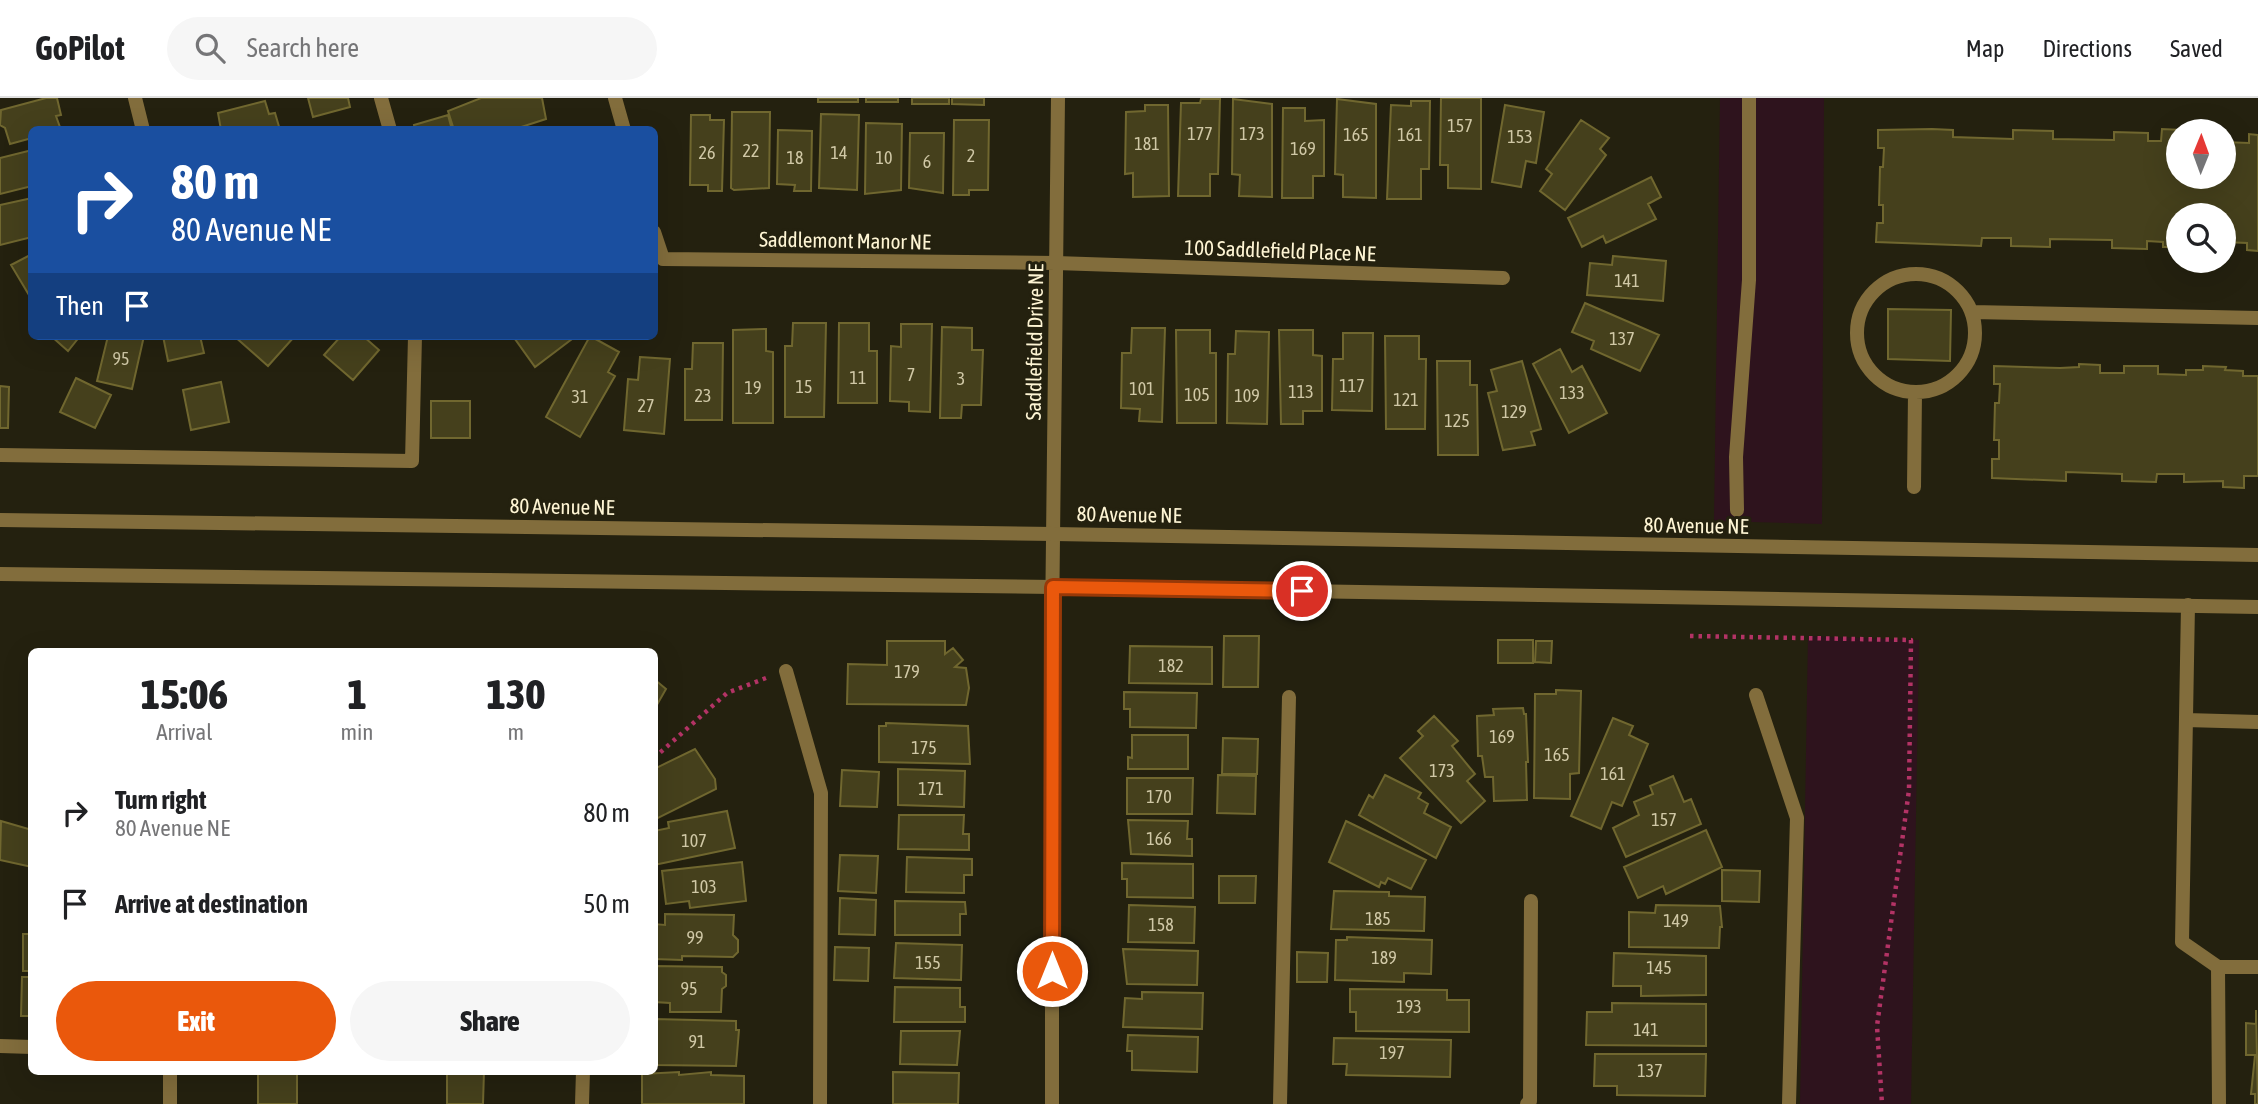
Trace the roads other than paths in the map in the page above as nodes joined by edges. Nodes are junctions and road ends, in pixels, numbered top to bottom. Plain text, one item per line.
1 (135, 98) edge
2 (381, 98) edge
3 (615, 98) edge
4 (1058, 98) edge
5 (1749, 98) edge
6 (142, 126) edge
7 (389, 126) edge
8 (623, 126) edge
9 (658, 244) edge
10 (1056, 263) junction
11 (1503, 278) dead end
12 (1972, 312) junction
13 (2258, 317) edge
14 (415, 340) edge
15 (1915, 392) junction
16 (0, 455) edge
17 (1914, 487) dead end
18 (1737, 510) dead end
19 (0, 520) edge
20 (1054, 534) junction
21 (2258, 555) edge
22 (0, 574) edge
23 (1053, 587) junction
24 (2188, 605) junction
25 (2258, 607) edge
26 (786, 671) road end
27 (1756, 695) dead end
28 (1289, 697) dead end
29 (2186, 720) junction
30 (2258, 722) edge
31 (1531, 901) dead end
32 (2218, 967) junction
33 (2258, 967) edge
34 (0, 1046) edge
35 (28, 1046) edge
36 (170, 1075) edge
37 (583, 1075) edge
38 (170, 1104) edge
39 (582, 1104) edge
40 (820, 1104) edge
41 (1052, 1104) edge
42 (1280, 1104) edge
43 (1527, 1104) edge
44 (1789, 1104) edge
45 (2219, 1104) edge

1 - 6 street
2 - 7 street
3 - 8 street
4 - 10 street, Saddlefield Drive NE
5 - 18 street
9 - 10 street, Saddlemont Manor NE
10 - 11 street, 100 Saddlefield Place NE
10 - 20 street, Saddlefield Drive NE
12 - 13 street
12 - 15 street
12 - 15 street
14 - 16 street
15 - 17 street
19 - 20 street, 80 Avenue NE
20 - 21 street, 80 Avenue NE
20 - 23 street, Saddlefield Drive NE
22 - 23 street
23 - 24 street
23 - 41 street, Saddlefield Drive NE
24 - 25 street
24 - 29 street
26 - 40 street
27 - 44 street
28 - 42 street
29 - 30 street
29 - 32 street
31 - 43 street
32 - 33 street
32 - 45 street
34 - 35 street
36 - 38 street
37 - 39 street

